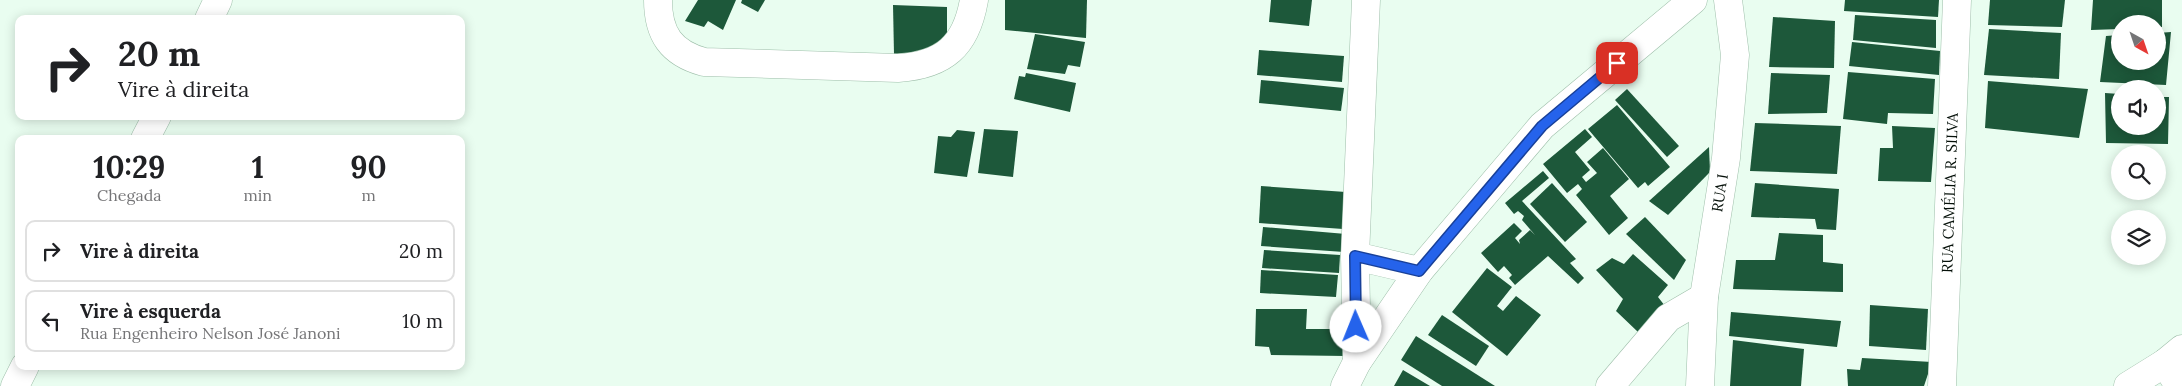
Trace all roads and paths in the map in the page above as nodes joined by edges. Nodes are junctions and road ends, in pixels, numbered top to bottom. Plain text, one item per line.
1 (218, 0) edge
2 (658, 0) edge
3 (974, 0) edge
4 (1366, 0) edge
5 (1693, 0) edge
6 (1728, 0) edge
7 (1957, 0) edge
8 (210, 15) edge
9 (155, 120) edge
10 (147, 135) edge
11 (1355, 256) junction
12 (1419, 271) junction
13 (1704, 297) junction
14 (2173, 356) edge
15 (23, 370) edge
16 (1351, 374) edge
17 (15, 386) edge
18 (1610, 386) edge
19 (1700, 386) edge
20 (1942, 386) edge
21 (2128, 386) edge
22 (2179, 386) edge

1 - 8 main road
2 - 3 main road
4 - 11 main road
5 - 12 main road
6 - 13 main road, RUA I
7 - 20 main road, RUA CAMÉLIA R. SILVA
9 - 10 main road
11 - 12 main road
11 - 16 main road
12 - 16 main road
13 - 18 main road
13 - 19 main road, RUA I
14 - 21 main road
14 - 22 main road
15 - 17 main road

